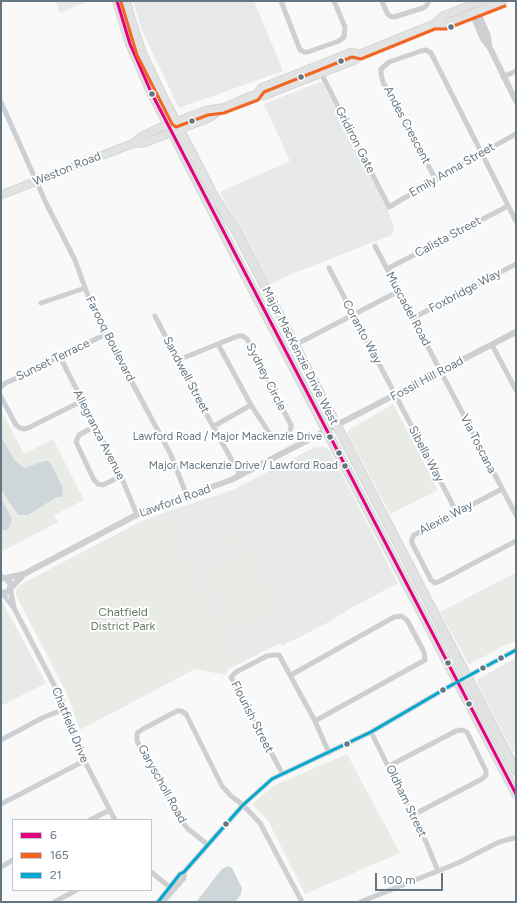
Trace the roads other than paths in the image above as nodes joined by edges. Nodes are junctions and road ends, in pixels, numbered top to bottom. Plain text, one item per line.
1 (117, 1) edge
2 (126, 1) edge
3 (280, 1) edge
4 (334, 1) edge
5 (382, 1) edge
6 (429, 1) edge
7 (503, 1) edge
8 (473, 2) edge
9 (475, 12) junction
10 (434, 24) junction
11 (360, 54) junction
12 (516, 71) edge
13 (321, 73) junction
14 (503, 78) junction
15 (256, 95) junction
16 (516, 101) edge
17 (1, 104) edge
18 (174, 127) junction
19 (516, 134) edge
20 (482, 152) junction
21 (436, 180) junction
22 (37, 181) junction
23 (1, 195) edge
24 (388, 206) joint
25 (508, 206) junction
26 (516, 221) edge
27 (376, 246) dead end
28 (516, 264) edge
29 (329, 268) dead end
30 (387, 269) junction
31 (85, 288) junction
32 (399, 291) junction
33 (41, 303) dead end
34 (353, 315) junction
35 (155, 316) dead end
36 (413, 318) junction
37 (516, 332) edge
38 (106, 334) junction
39 (218, 344) junction
40 (298, 344) junction
41 (492, 345) junction
42 (60, 357) junction
43 (178, 360) junction
44 (441, 371) junction
45 (1, 387) edge
46 (516, 390) edge
47 (396, 395) junction
48 (1, 397) edge
49 (82, 400) junction
50 (251, 405) junction
51 (337, 425) junction
52 (95, 426) junction
53 (214, 426) junction
54 (327, 430) junction
55 (240, 475) junction
56 (121, 476) junction
57 (502, 489) junction
58 (188, 496) junction
59 (457, 513) junction
60 (137, 515) junction
61 (516, 516) edge
62 (516, 541) edge
63 (24, 574) junction
64 (3, 577) edge
65 (10, 588) junction
66 (1, 593) edge
67 (14, 608) junction
68 (516, 650) edge
69 (291, 675) junction
70 (468, 677) junction
71 (458, 682) junction
72 (65, 709) junction
73 (315, 721) junction
74 (371, 732) junction
75 (1, 740) edge
76 (329, 753) junction
77 (84, 761) junction
78 (389, 766) junction
79 (516, 771) edge
80 (282, 774) junction
81 (516, 794) edge
82 (1, 804) edge
83 (243, 805) junction
84 (110, 810) junction
85 (413, 815) junction
86 (92, 819) edge
87 (114, 819) edge
88 (514, 838) dead end
89 (207, 844) junction
90 (12, 860) edge
91 (1, 866) edge
92 (438, 871) junction
93 (152, 873) edge
94 (171, 888) junction
95 (75, 891) edge
96 (54, 902) edge
97 (158, 902) edge
98 (163, 902) edge
99 (302, 902) edge
100 (360, 902) edge

1 - 18 main road, Major MacKenzie Drive West
2 - 18 main road, Major MacKenzie Drive West
3 - 4 street
5 - 6 street
7 - 9 main road, Weston Road
8 - 9 street
8 - 10 main road, Weston Road
9 - 10 main road, Weston Road
9 - 14 street
10 - 11 main road, Weston Road
11 - 13 main road, Weston Road
11 - 15 main road, Weston Road
12 - 14 street
13 - 15 main road, Weston Road
13 - 24 street, Gridiron Gate
14 - 16 street
15 - 18 main road, Weston Road
17 - 22 street, Farooq Boulevard
18 - 22 main road, Weston Road
18 - 40 main road, Major MacKenzie Drive West
18 - 54 main road, Major MacKenzie Drive West
19 - 20 street, Emily Anna Street
20 - 21 street, Emily Anna Street
20 - 21 street, Andes Crescent
20 - 25 street
21 - 24 street, Emily Anna Street
22 - 23 main road, Weston Road
22 - 31 street, Farooq Boulevard
25 - 26 street
25 - 30 street, Calista Street
27 - 30 street, Muscadel Road
28 - 36 street, Foxbridge Way
29 - 34 street, Coranto Way
30 - 32 street, Muscadel Road
31 - 33 street
31 - 38 street, Farooq Boulevard
32 - 34 street
32 - 36 street, Muscadel Road
34 - 40 street
34 - 47 street, Coranto Way
35 - 43 street, Sandwell Street
36 - 44 street, Muscadel Road
37 - 41 street, Fossil Hill Road
38 - 42 street, Sunset Terrace
38 - 58 street, Farooq Boulevard
39 - 43 street
39 - 50 street, Sydney Circle
39 - 50 street, Sydney Circle
40 - 51 main road, Major MacKenzie Drive West
41 - 44 street, Fossil Hill Road
41 - 46 street
42 - 45 street, Sunset Terrace
42 - 49 street, Allegranza Avenue
43 - 53 street, Sandwell Street
44 - 47 street, Fossil Hill Road
44 - 57 street, Via Toscana
47 - 51 street, Fossil Hill Road
47 - 59 street, Sibella Way
48 - 49 street
49 - 52 street, Allegranza Avenue
50 - 53 street
51 - 54 street, Fossil Hill Road
51 - 70 main road, Major MacKenzie Drive West
52 - 56 street, Allegranza Avenue
52 - 56 street
53 - 55 street, Sandwell Street
54 - 55 street, Lawford Road
54 - 71 main road, Major MacKenzie Drive West
55 - 58 street, Lawford Road
56 - 60 street, Allegranza Avenue
57 - 59 street, Alexie Way
57 - 61 street, Via Toscana
58 - 60 street, Lawford Road
59 - 62 street, Alexie Way
60 - 63 street, Lawford Road
63 - 64 street, Lawford Road
63 - 65 street, Lawford Road
64 - 65 street
65 - 66 street, Lawford Road
65 - 67 street, Chatfield Drive
66 - 67 street, Chatfield Drive
67 - 72 street, Chatfield Drive
68 - 70 street
69 - 73 street, Flourish Street
69 - 73 street
69 - 80 street, Flourish Street
70 - 71 street
70 - 79 main road, Major MacKenzie Drive West
71 - 74 street
71 - 81 main road, Major MacKenzie Drive West
72 - 75 street
72 - 77 street, Chatfield Drive
73 - 76 street, Flourish Street
74 - 76 street
74 - 78 street, Oldham Street
76 - 80 street
77 - 82 street
77 - 84 street, Chatfield Drive
78 - 85 street, Oldham Street
78 - 85 street
80 - 83 street
83 - 89 street
83 - 89 street, Garyscholl Road
83 - 99 street
84 - 86 street
84 - 87 street, Chatfield Drive
85 - 92 street, Oldham Street
88 - 92 street
89 - 94 street
90 - 91 street
92 - 100 street
93 - 94 street
94 - 97 street
94 - 98 street
95 - 96 street

